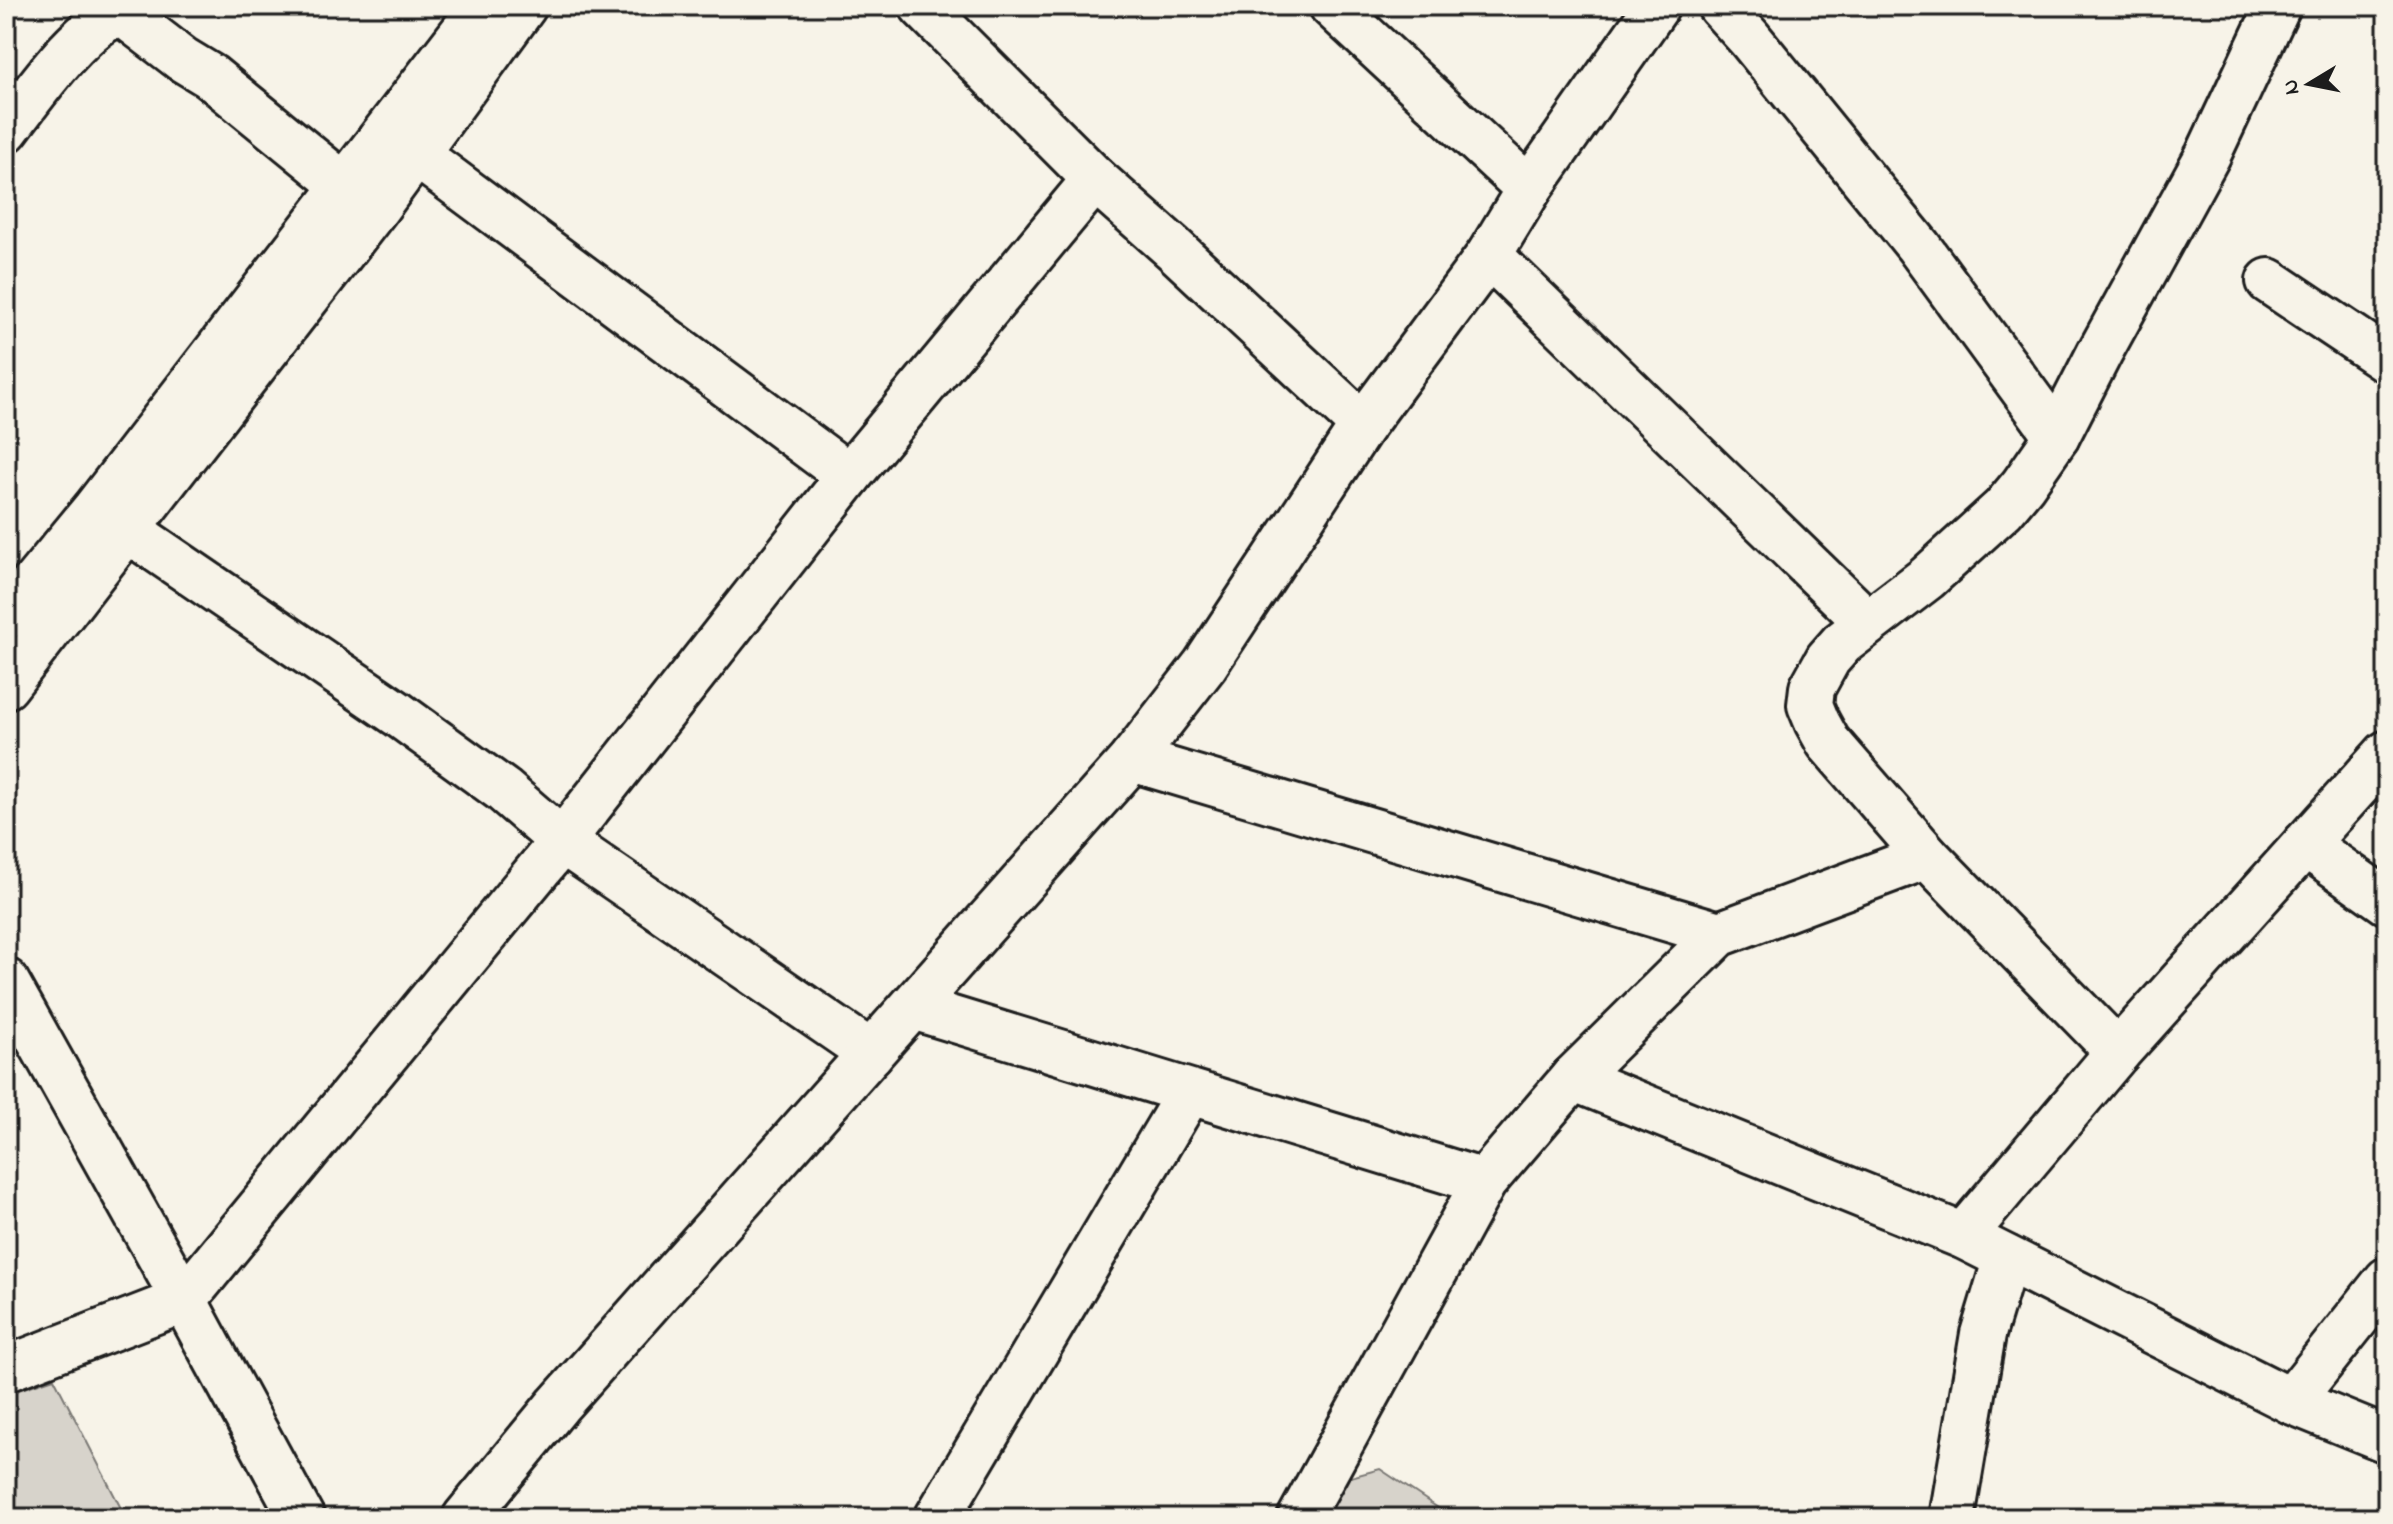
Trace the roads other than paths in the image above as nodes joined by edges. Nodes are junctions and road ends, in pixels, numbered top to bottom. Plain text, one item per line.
1 (483, 6) edge
2 (524, 6) edge
3 (922, 6) edge
4 (1332, 6) edge
5 (1657, 6) edge
6 (1720, 6) edge
7 (2278, 6) edge
8 (6, 130) edge
9 (401, 141) junction
10 (1095, 179) junction
11 (1529, 189) junction
12 (359, 198) junction
13 (1489, 255) junction
14 (2269, 281) dead end
15 (2387, 360) edge
16 (1363, 425) junction
17 (2057, 436) junction
18 (849, 476) junction
19 (128, 530) junction
20 (6, 617) edge
21 (1867, 622) junction
22 (6, 686) edge
23 (2387, 753) edge
24 (1132, 759) junction
25 (562, 841) junction
26 (2305, 844) junction
27 (1927, 856) junction
28 (2387, 902) edge
29 (1719, 934) junction
30 (6, 981) edge
31 (913, 1007) junction
32 (2118, 1052) junction
33 (871, 1053) junction
34 (1573, 1078) junction
35 (1189, 1093) junction
36 (1484, 1182) junction
37 (1963, 1236) junction
38 (2006, 1258) junction
39 (2387, 1280) edge
40 (184, 1300) junction
41 (6, 1369) edge
42 (2291, 1401) junction
43 (2387, 1440) edge
44 (302, 1518) edge
45 (465, 1518) edge
46 (937, 1518) edge
47 (1300, 1518) edge
48 (1952, 1518) edge

1 - 9 street
2 - 9 street
3 - 10 street
4 - 11 street
5 - 11 street
6 - 17 street
7 - 17 street
8 - 12 street
9 - 12 street
9 - 18 street
10 - 16 street
10 - 18 street
11 - 13 street
12 - 19 street
12 - 20 street
13 - 16 street
13 - 21 street
14 - 15 street
16 - 24 street
17 - 21 street
18 - 25 street
19 - 22 street
19 - 25 street
21 - 27 street
23 - 26 street
24 - 29 street
24 - 31 street
25 - 33 street
25 - 40 street
26 - 28 street
26 - 32 street
27 - 29 street
27 - 32 street
29 - 34 street
30 - 40 street
31 - 33 street
31 - 35 street
32 - 37 street
33 - 45 street
34 - 36 street
34 - 37 street
35 - 36 street
35 - 46 street
36 - 47 street
37 - 38 street
38 - 42 street
38 - 48 street
39 - 42 street
40 - 41 street
40 - 44 street
42 - 43 street

